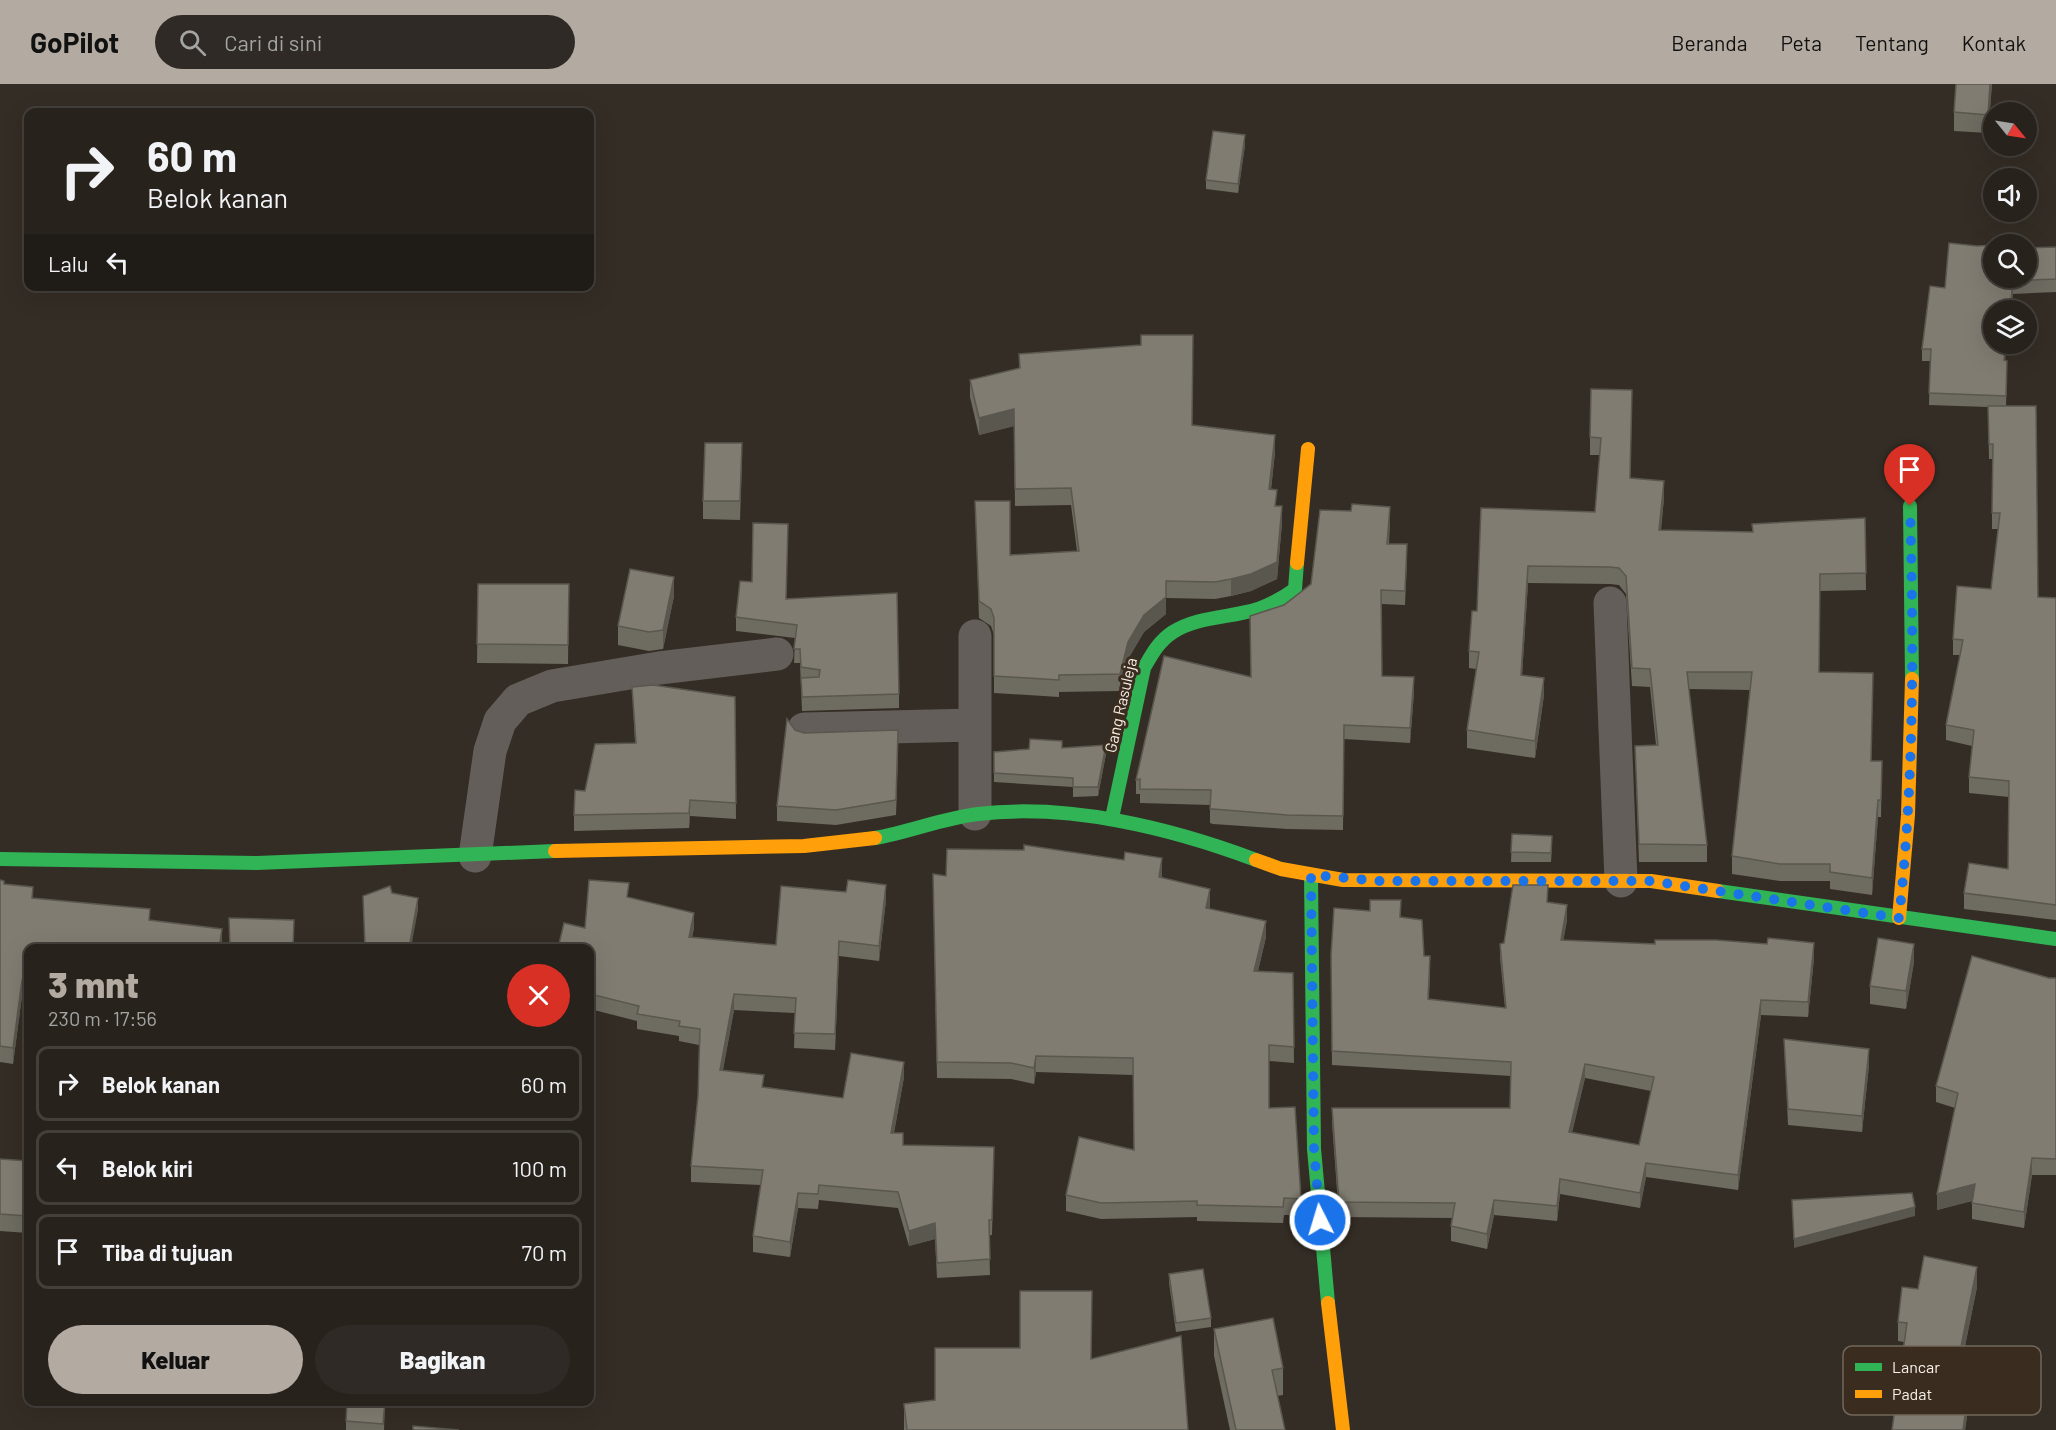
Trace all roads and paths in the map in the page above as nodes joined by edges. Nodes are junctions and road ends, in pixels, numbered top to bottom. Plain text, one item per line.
1 (1308, 448) dead end
2 (1910, 506) dead end
3 (1610, 603) dead end
4 (975, 636) dead end
5 (777, 654) dead end
6 (975, 724) junction
7 (804, 729) dead end
8 (975, 814) junction
9 (1112, 818) junction
10 (475, 856) junction
11 (0, 859) edge
12 (1311, 875) junction
13 (1620, 881) junction
14 (1899, 918) junction
15 (2056, 939) edge
16 (1343, 1430) edge

1 - 9 street, Gang Rasuleja
2 - 14 street
3 - 13 street
4 - 6 street
5 - 10 street
6 - 7 street
6 - 8 street
8 - 9 street
8 - 10 street
9 - 12 street
10 - 11 street
12 - 13 street
12 - 16 street
13 - 14 street
14 - 15 street

